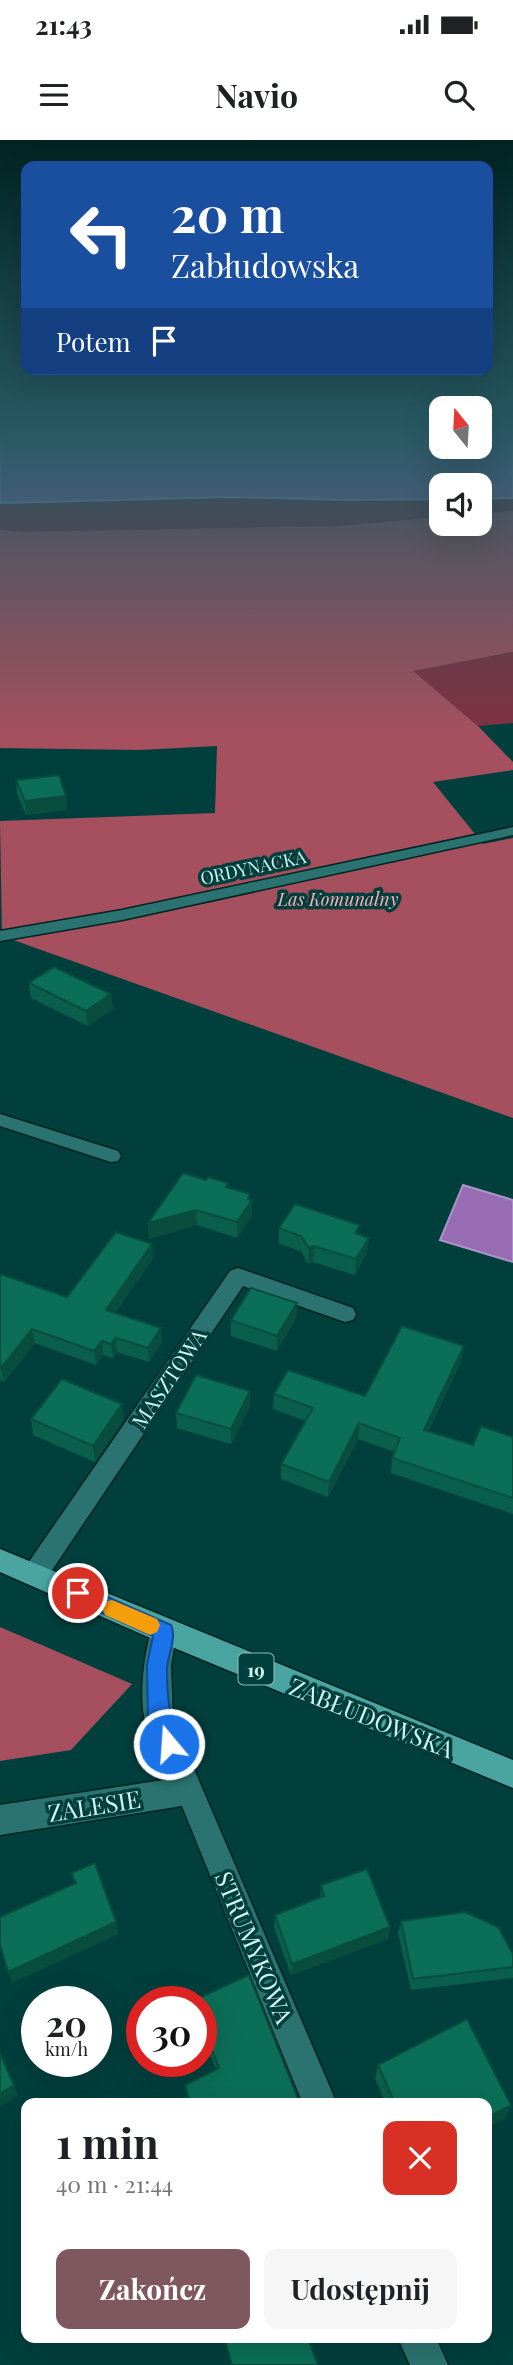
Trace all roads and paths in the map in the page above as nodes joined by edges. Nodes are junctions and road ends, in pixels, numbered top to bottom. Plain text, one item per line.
1 (513, 831) edge
2 (0, 936) edge
3 (0, 1120) edge
4 (111, 1156) dead end
5 (345, 1314) dead end
6 (0, 1560) edge
7 (36, 1574) junction
8 (164, 1632) junction
9 (513, 1774) edge
10 (190, 1790) junction
11 (0, 1820) edge
12 (318, 2098) edge
13 (419, 2343) edge
14 (429, 2365) edge

1 - 2 street, ORDYNACKA
3 - 4 street
5 - 7 street, MASZTOWA
6 - 7 highway, ZABŁUDOWSKA / 19
7 - 8 highway, ZABŁUDOWSKA / 19
8 - 9 highway, ZABŁUDOWSKA / 19
8 - 10 street
10 - 11 street, ZALESIE
10 - 12 street, STRUMYKOWA
13 - 14 street

